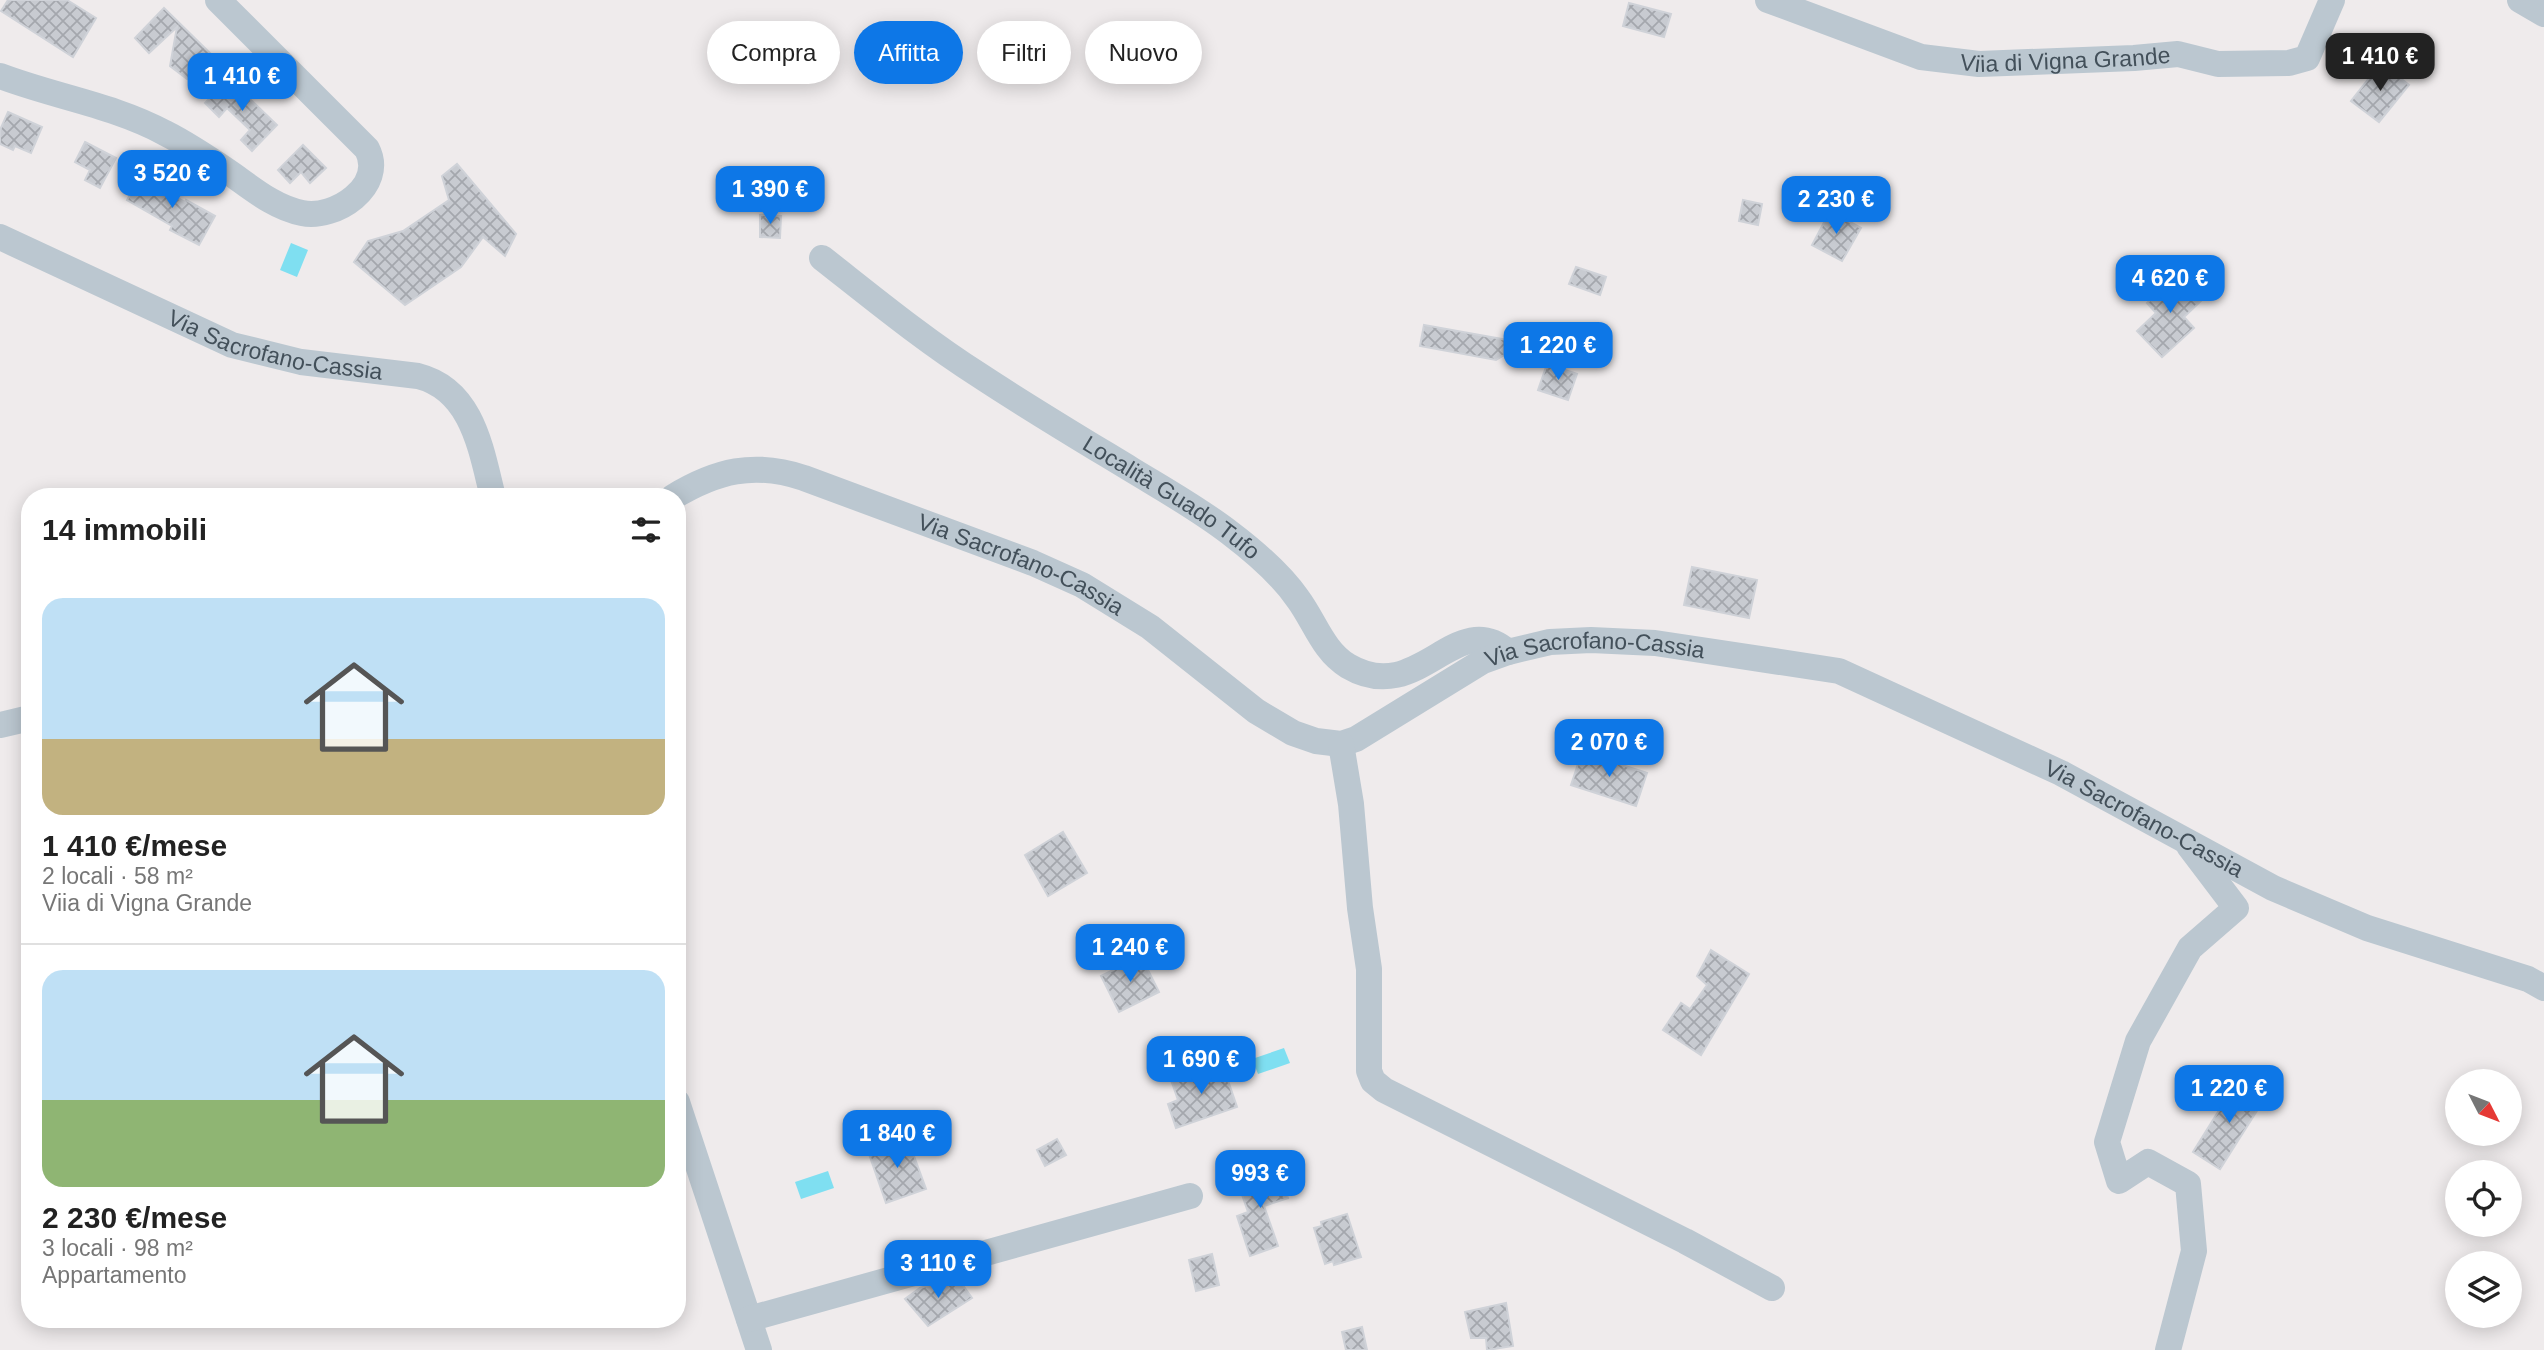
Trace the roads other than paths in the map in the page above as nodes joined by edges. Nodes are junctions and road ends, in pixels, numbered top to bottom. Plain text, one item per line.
1 (218, 0) edge
2 (1768, 0) edge
3 (2332, 0) edge
4 (2521, 0) edge
5 (2544, 14) edge
6 (0, 76) edge
7 (0, 237) edge
8 (822, 258) dead end
9 (490, 488) edge
10 (686, 489) edge
11 (1508, 652) junction
12 (21, 720) edge
13 (0, 725) edge
14 (1341, 744) junction
15 (2183, 839) junction
16 (2544, 988) edge
17 (686, 1128) edge
18 (1190, 1196) dead end
19 (1772, 1288) dead end
20 (749, 1320) junction
21 (755, 1349) edge
22 (2168, 1350) edge

1 - 6 street
2 - 3 street, Viia di Vigna Grande
4 - 5 street
7 - 9 street, Via Sacrofano-Cassia
8 - 11 street, Località Guado Tufo
10 - 14 street, Via Sacrofano-Cassia
11 - 14 street, Via Sacrofano-Cassia
11 - 15 street, Via Sacrofano-Cassia
12 - 13 street
14 - 19 street
15 - 16 street, Via Sacrofano-Cassia
15 - 22 street
17 - 20 street
18 - 20 street
20 - 21 street

